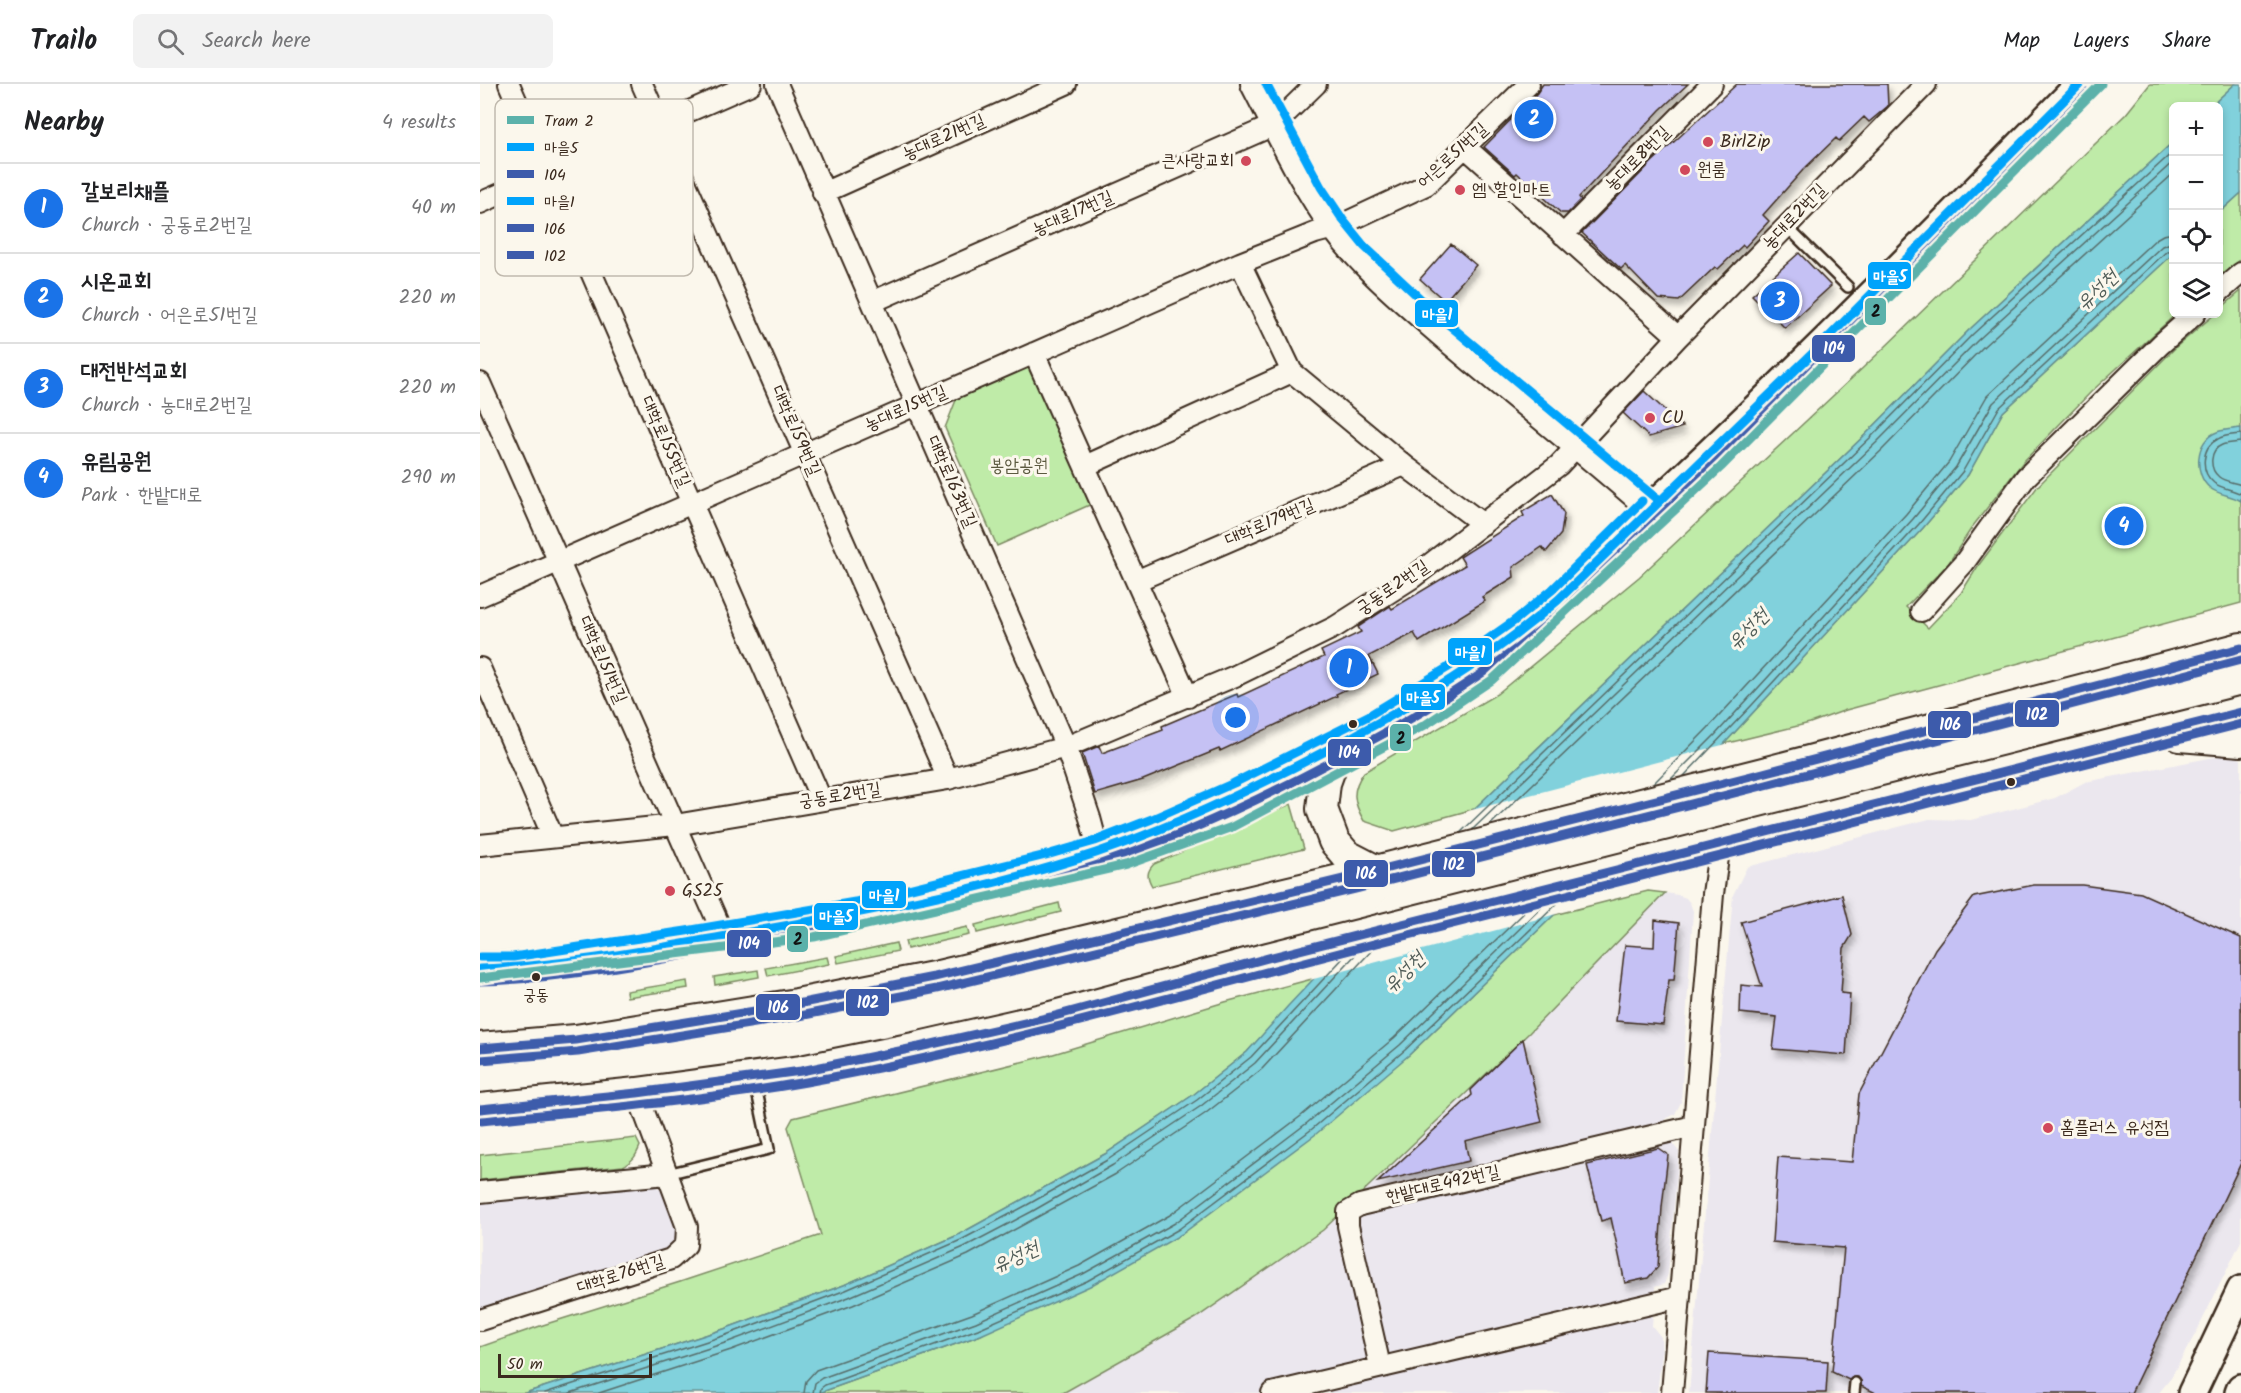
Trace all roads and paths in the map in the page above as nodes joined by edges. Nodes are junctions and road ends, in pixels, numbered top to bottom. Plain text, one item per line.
1 (509, 84) edge
2 (642, 84) edge
3 (751, 84) edge
4 (777, 84) edge
5 (1065, 84) edge
6 (1253, 84) edge
7 (1316, 84) edge
8 (1529, 84) edge
9 (1712, 84) edge
10 (2080, 84) edge
11 (1913, 88) edge
12 (516, 99) edge
13 (649, 99) edge
14 (693, 109) edge
15 (1274, 125) junction
16 (1465, 147) junction
17 (823, 193) junction
18 (495, 196) edge
19 (693, 199) edge
20 (480, 203) edge
21 (1786, 226) junction
22 (1334, 228) junction
23 (1563, 235) junction
24 (1240, 263) junction
25 (2241, 273) edge
26 (593, 276) edge
27 (1848, 287) dead end
28 (2223, 289) edge
29 (872, 302) junction
30 (2190, 318) edge
31 (1678, 337) junction
32 (1034, 353) junction
33 (1293, 372) junction
34 (480, 383) edge
35 (917, 405) junction
36 (1576, 445) junction
37 (805, 453) junction
38 (1404, 465) junction
39 (1085, 466) junction
40 (692, 503) junction
41 (1650, 509) junction
42 (1483, 524) junction
43 (559, 562) junction
44 (1136, 581) junction
45 (480, 596) edge
46 (1921, 611) dead end
47 (2241, 648) edge
48 (480, 668) edge
49 (1188, 697) junction
50 (2241, 712) edge
51 (2159, 734) junction
52 (1346, 741) junction
53 (2241, 741) edge
54 (1066, 747) junction
55 (948, 779) junction
56 (821, 799) junction
57 (675, 825) junction
58 (553, 837) junction
59 (1720, 843) junction
60 (480, 845) edge
61 (1098, 852) junction
62 (1364, 870) junction
63 (724, 936) junction
64 (480, 969) edge
65 (480, 1048) edge
66 (754, 1077) junction
67 (637, 1094) junction
68 (480, 1109) edge
69 (1694, 1126) junction
70 (667, 1174) junction
71 (480, 1192) edge
72 (2241, 1290) edge
73 (1680, 1297) junction
74 (480, 1320) edge
75 (1380, 1366) junction
76 (2241, 1388) edge
77 (1272, 1393) edge
78 (1672, 1393) edge
79 (2192, 1393) edge
80 (2239, 1393) edge

1 - 12 street, 대학로155번길
2 - 13 street, 대학로159번길
3 - 14 street
4 - 17 street, 대학로163번길
5 - 17 street, 농대로21번길
6 - 15 street
7 - 15 street
8 - 16 street, 어은로51번길
9 - 23 street, 농대로8번길
10 - 41 main road
11 - 21 street, 농대로2번길
15 - 22 street
15 - 29 street, 농대로17번길
16 - 22 street, 어은로51번길
16 - 23 street
17 - 29 street, 대학로163번길
18 - 20 street
19 - 37 street, 대학로159번길
21 - 27 lane
21 - 31 street, 농대로2번길
22 - 24 street, 농대로15번길
22 - 36 street
23 - 31 street
24 - 32 street, 농대로15번길
24 - 33 street
25 - 28 street
26 - 40 street, 대학로155번길
29 - 35 street, 대학로163번길
30 - 46 street
31 - 36 street, 농대로2번길
32 - 35 street, 농대로15번길
32 - 39 street
33 - 38 street
33 - 39 street
34 - 43 street, 대학로151번길
35 - 37 street, 농대로15번길
35 - 54 street, 대학로163번길
36 - 41 street
36 - 42 street, 궁동로2번길
37 - 40 street, 농대로15번길
37 - 55 street, 대학로159번길
38 - 42 street
38 - 44 street, 대학로179번길
39 - 44 street
40 - 43 street, 농대로15번길
40 - 56 street, 대학로155번길
41 - 52 main road
42 - 49 street, 궁동로2번길
43 - 45 street, 농대로15번길
43 - 57 street, 대학로151번길
44 - 49 street
47 - 62 main road
48 - 58 street
49 - 54 street, 궁동로2번길
50 - 51 main road
51 - 53 main road
51 - 59 main road
52 - 61 main road
52 - 62 main road
54 - 55 street, 궁동로2번길
54 - 61 street, 대학로163번길
55 - 56 street, 궁동로2번길
56 - 57 street, 궁동로2번길
57 - 58 street, 궁동로2번길
57 - 63 street, 대학로151번길
58 - 60 street, 궁동로2번길
59 - 66 main road
59 - 69 street
61 - 63 main road
62 - 65 main road
63 - 64 main road
66 - 67 main road
66 - 70 lane
67 - 68 main road
67 - 70 street, 대학로76번길
69 - 73 street
69 - 75 street, 한밭대로492번길
70 - 71 street
70 - 74 street, 대학로76번길
72 - 79 main road
73 - 75 street
73 - 78 street
75 - 77 street
76 - 80 main road

